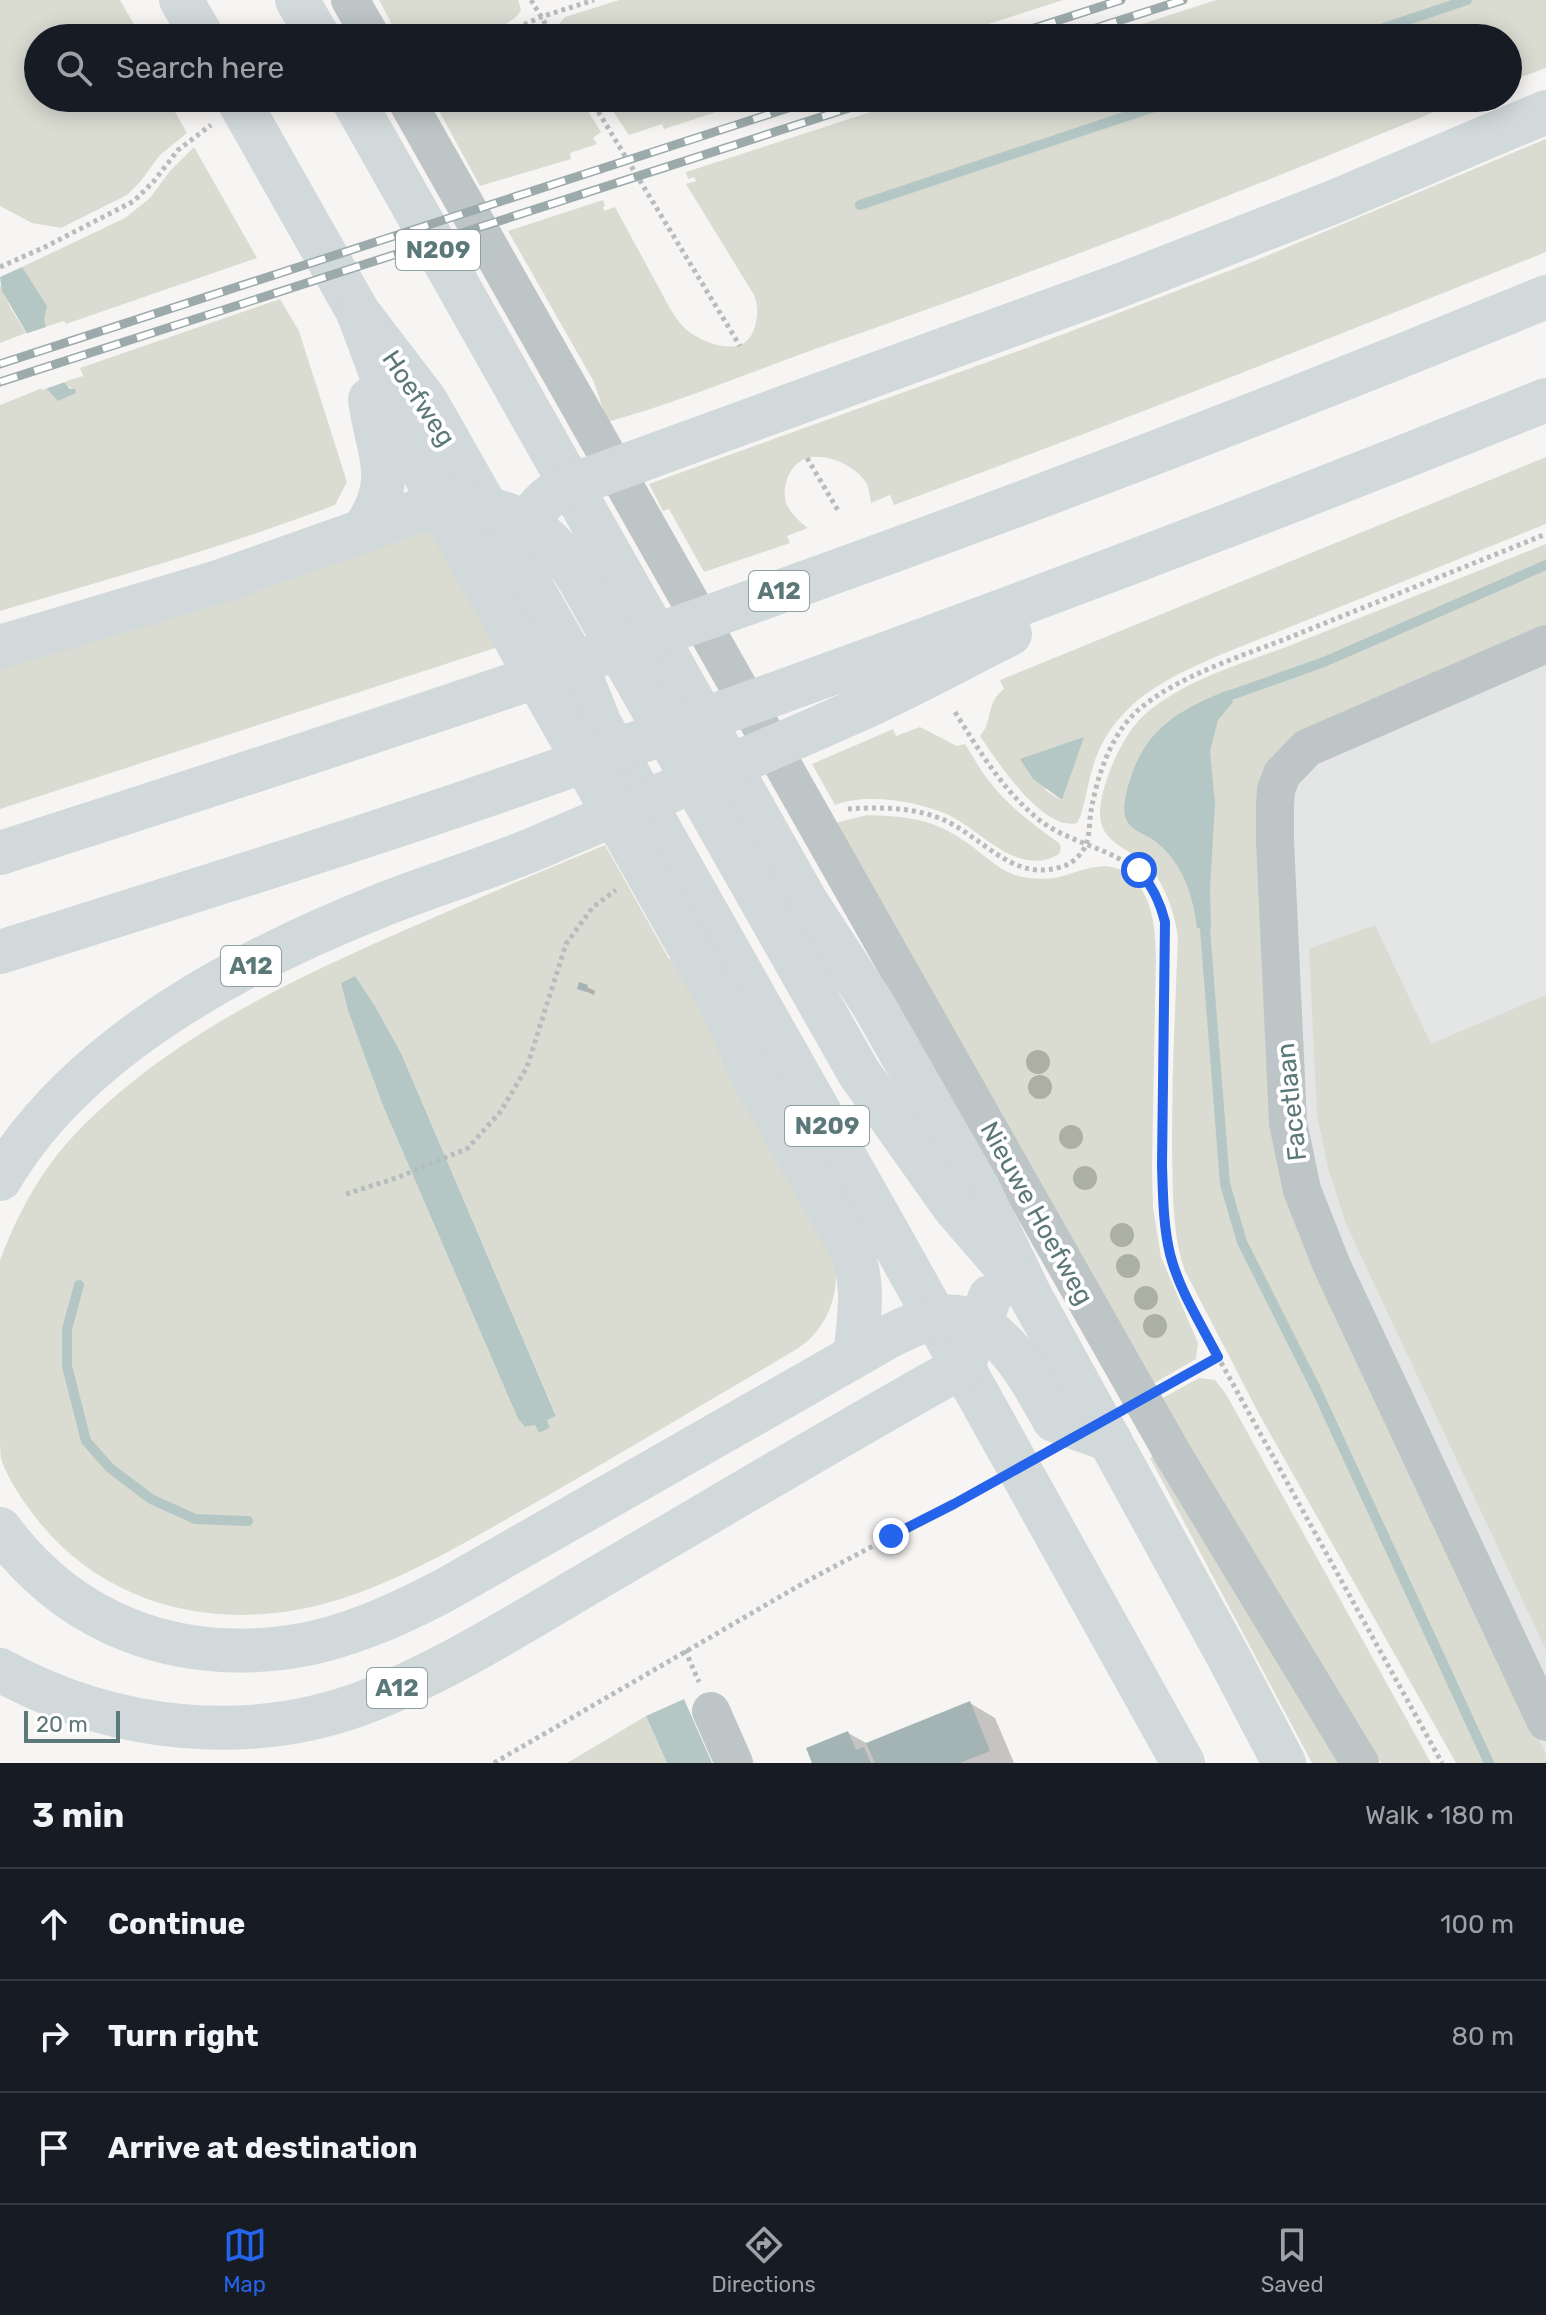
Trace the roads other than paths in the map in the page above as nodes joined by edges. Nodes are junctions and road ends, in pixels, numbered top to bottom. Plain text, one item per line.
1 (350, 0) edge
2 (364, 24) edge
3 (232, 112) edge
4 (360, 112) edge
5 (413, 112) edge
6 (1546, 112) edge
7 (1546, 297) edge
8 (358, 312) junction
9 (1546, 400) edge
10 (410, 439) junction
11 (615, 469) junction
12 (571, 485) junction
13 (439, 504) junction
14 (487, 509) junction
15 (1216, 531) junction
16 (361, 533) junction
17 (519, 552) junction
18 (1546, 644) edge
19 (0, 647) edge
20 (0, 853) edge
21 (788, 910) junction
22 (703, 940) junction
23 (0, 952) edge
24 (0, 1179) edge
25 (979, 1190) junction
26 (997, 1257) junction
27 (1030, 1295) junction
28 (935, 1318) junction
29 (979, 1325) junction
30 (855, 1356) junction
31 (963, 1366) junction
32 (1064, 1398) junction
33 (0, 1529) edge
34 (0, 1670) edge
35 (711, 1711) dead end
36 (1546, 1720) edge
37 (734, 1763) edge
38 (1183, 1763) edge
39 (1284, 1763) edge
40 (1360, 1763) edge

1 - 2 street
3 - 8 main road, Hoefweg / N209
4 - 12 main road, N209
5 - 11 street
6 - 11 main road
7 - 20 main road, A12
8 - 10 main road, N209
8 - 10 main road, Hoefweg / N209
9 - 15 main road, A12
10 - 13 main road, N209
10 - 14 main road, Hoefweg / N209
10 - 16 main road, N209
11 - 12 main road
11 - 40 street, Nieuwe Hoefweg
12 - 17 main road
12 - 21 main road, Nieuwe Hoefweg / N209
13 - 14 main road
13 - 16 main road
13 - 17 main road, N209
14 - 17 main road
15 - 23 main road, A12
15 - 24 main road, A12
16 - 19 main road
17 - 21 main road, N209
17 - 22 main road, N209
17 - 22 main road, N209
18 - 36 street, Facetlaan
21 - 25 main road, Nieuwe Hoefweg / N209
21 - 26 main road, N209
22 - 28 main road, N209
22 - 30 main road, N209
25 - 26 main road, N209
25 - 27 main road, Nieuwe Hoefweg / N209
26 - 27 main road, N209
26 - 29 main road, N209
27 - 32 main road, Nieuwe Hoefweg / N209
28 - 29 main road, N209
28 - 30 main road
28 - 31 main road, N209
29 - 31 main road, N209
29 - 32 main road, N209
30 - 33 main road
31 - 34 main road, A12
31 - 38 main road, N209
32 - 39 main road, N209
35 - 37 street

